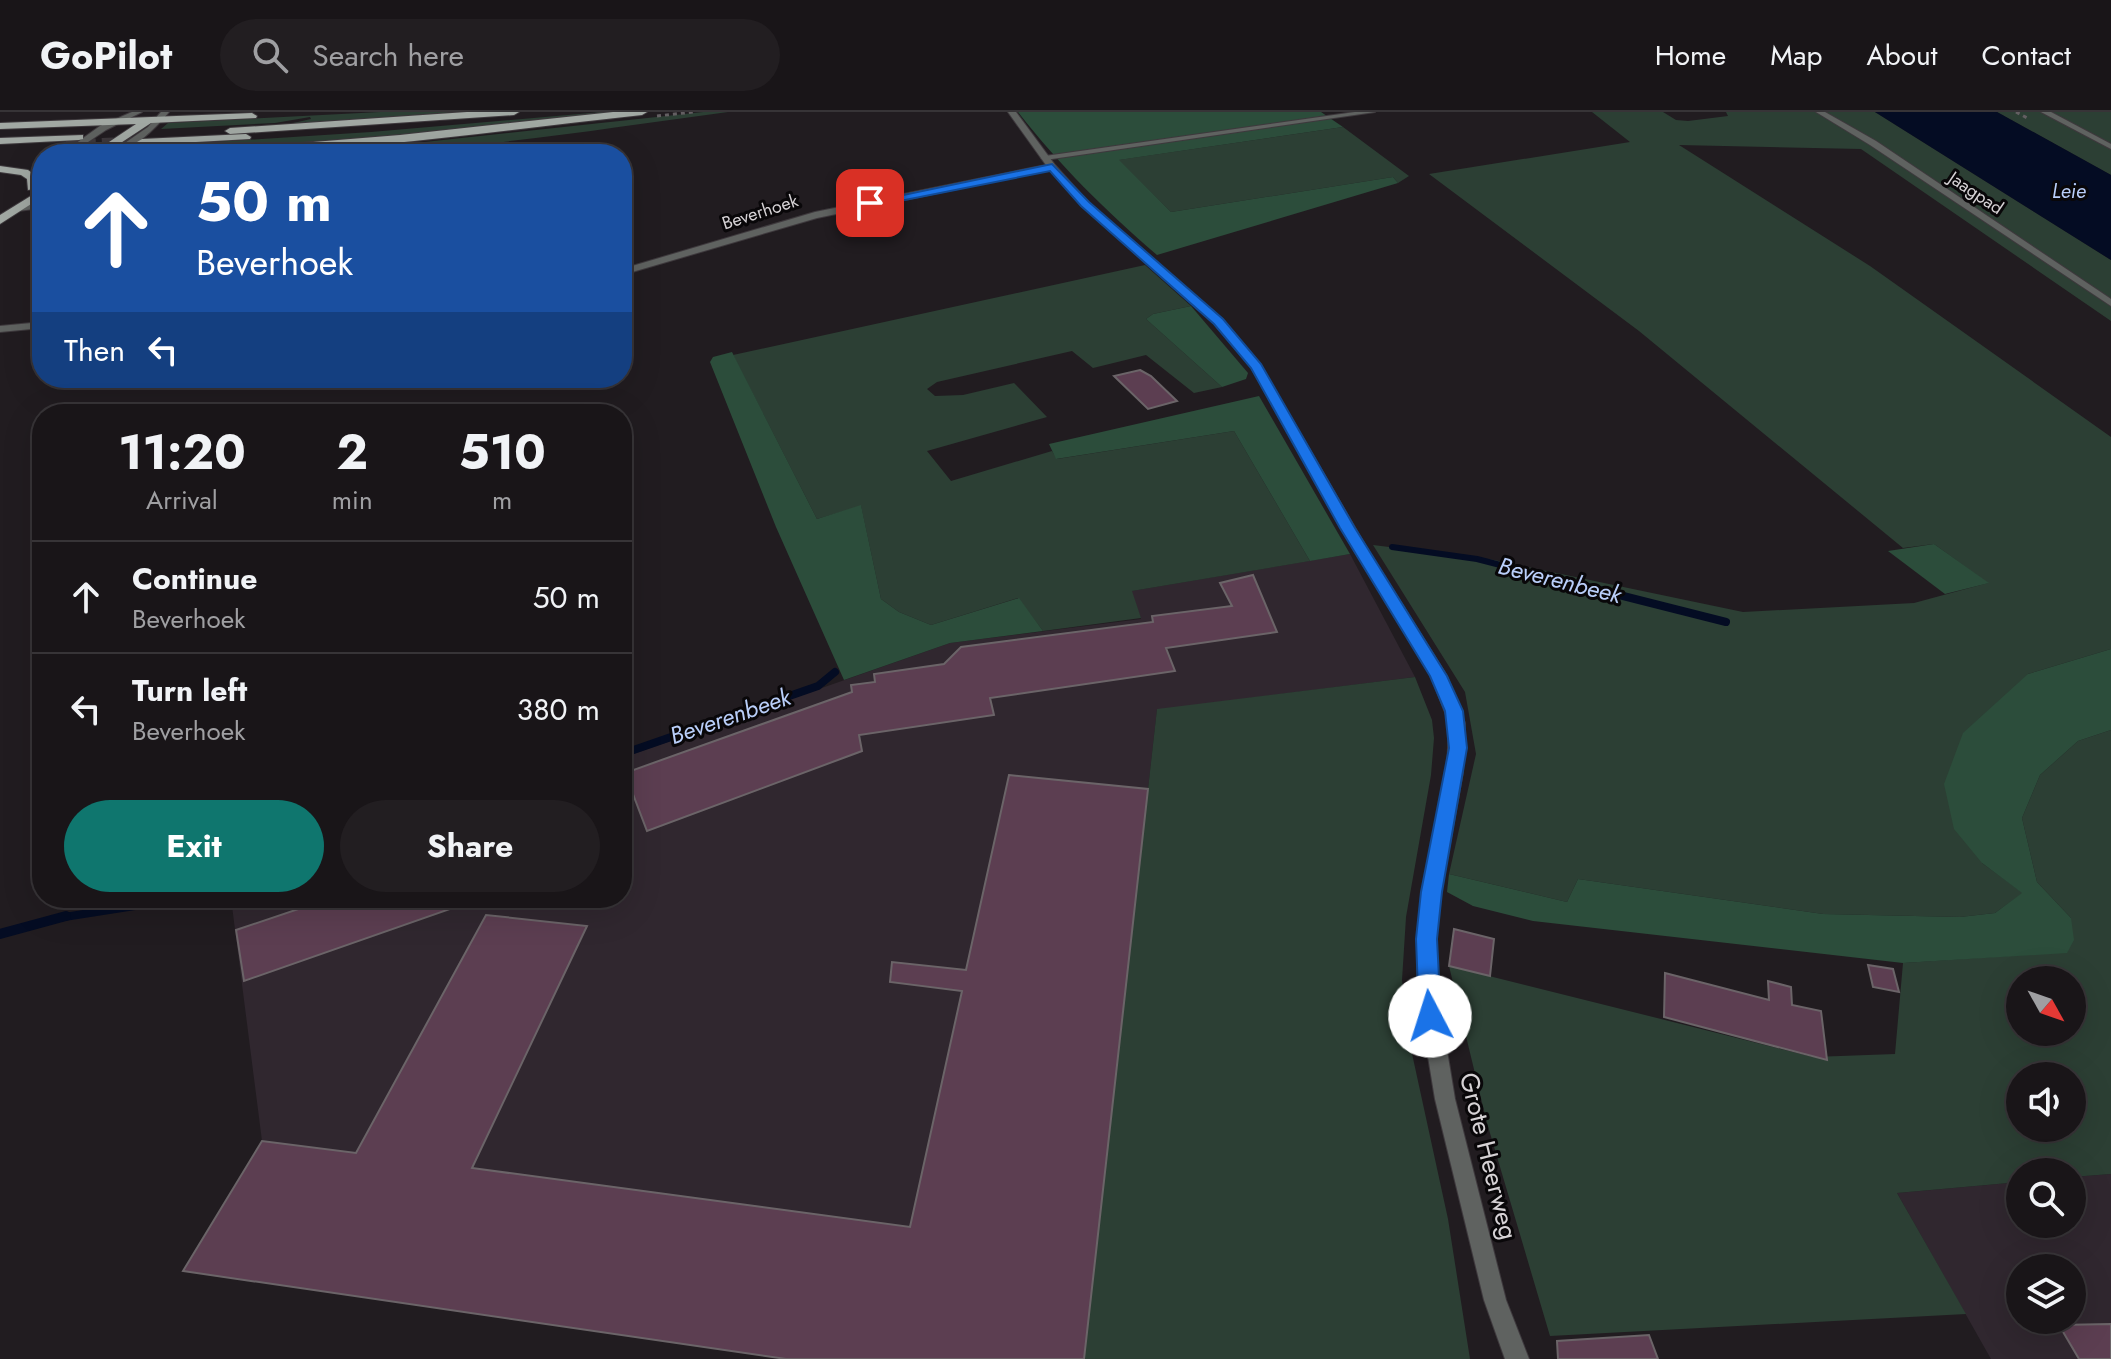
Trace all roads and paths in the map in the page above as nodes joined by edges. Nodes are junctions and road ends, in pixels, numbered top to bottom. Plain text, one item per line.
1 (178, 112) edge
2 (335, 112) edge
3 (514, 112) edge
4 (566, 112) edge
5 (642, 112) edge
6 (1012, 112) edge
7 (1371, 112) edge
8 (1820, 112) edge
9 (2045, 112) edge
10 (293, 114) dead end
11 (151, 115) edge
12 (265, 115) dead end
13 (237, 117) junction
14 (122, 122) junction
15 (0, 126) edge
16 (154, 134) tunnel mouth
17 (79, 137) dead end
18 (0, 141) edge
19 (142, 142) tunnel mouth
20 (78, 144) edge
21 (94, 144) edge
22 (111, 144) edge
23 (123, 144) tunnel mouth
24 (326, 144) edge
25 (2111, 147) edge
26 (0, 148) edge
27 (32, 149) edge
28 (1048, 162) junction
29 (32, 166) edge
30 (0, 168) edge
31 (32, 177) edge
32 (32, 192) edge
33 (32, 207) edge
34 (18, 208) junction
35 (0, 220) edge
36 (632, 270) edge
37 (2111, 303) edge
38 (32, 326) edge
39 (0, 329) edge
40 (1517, 1359) edge

1 - 13 main road
2 - 10 main road
3 - 16 main road
4 - 19 main road
5 - 24 main road
6 - 28 street
7 - 28 lane
8 - 37 lane, Jaagpad
9 - 25 lane
11 - 13 main road
11 - 14 main road
11 - 22 main road
11 - 23 lane
12 - 13 main road
14 - 15 main road
14 - 20 lane
14 - 21 main road
17 - 18 main road
26 - 27 main road
28 - 36 street, Beverhoek
28 - 40 street, Grote Heerweg
29 - 30 main road
30 - 31 main road
32 - 34 main road
33 - 34 lane
34 - 35 main road
38 - 39 street

